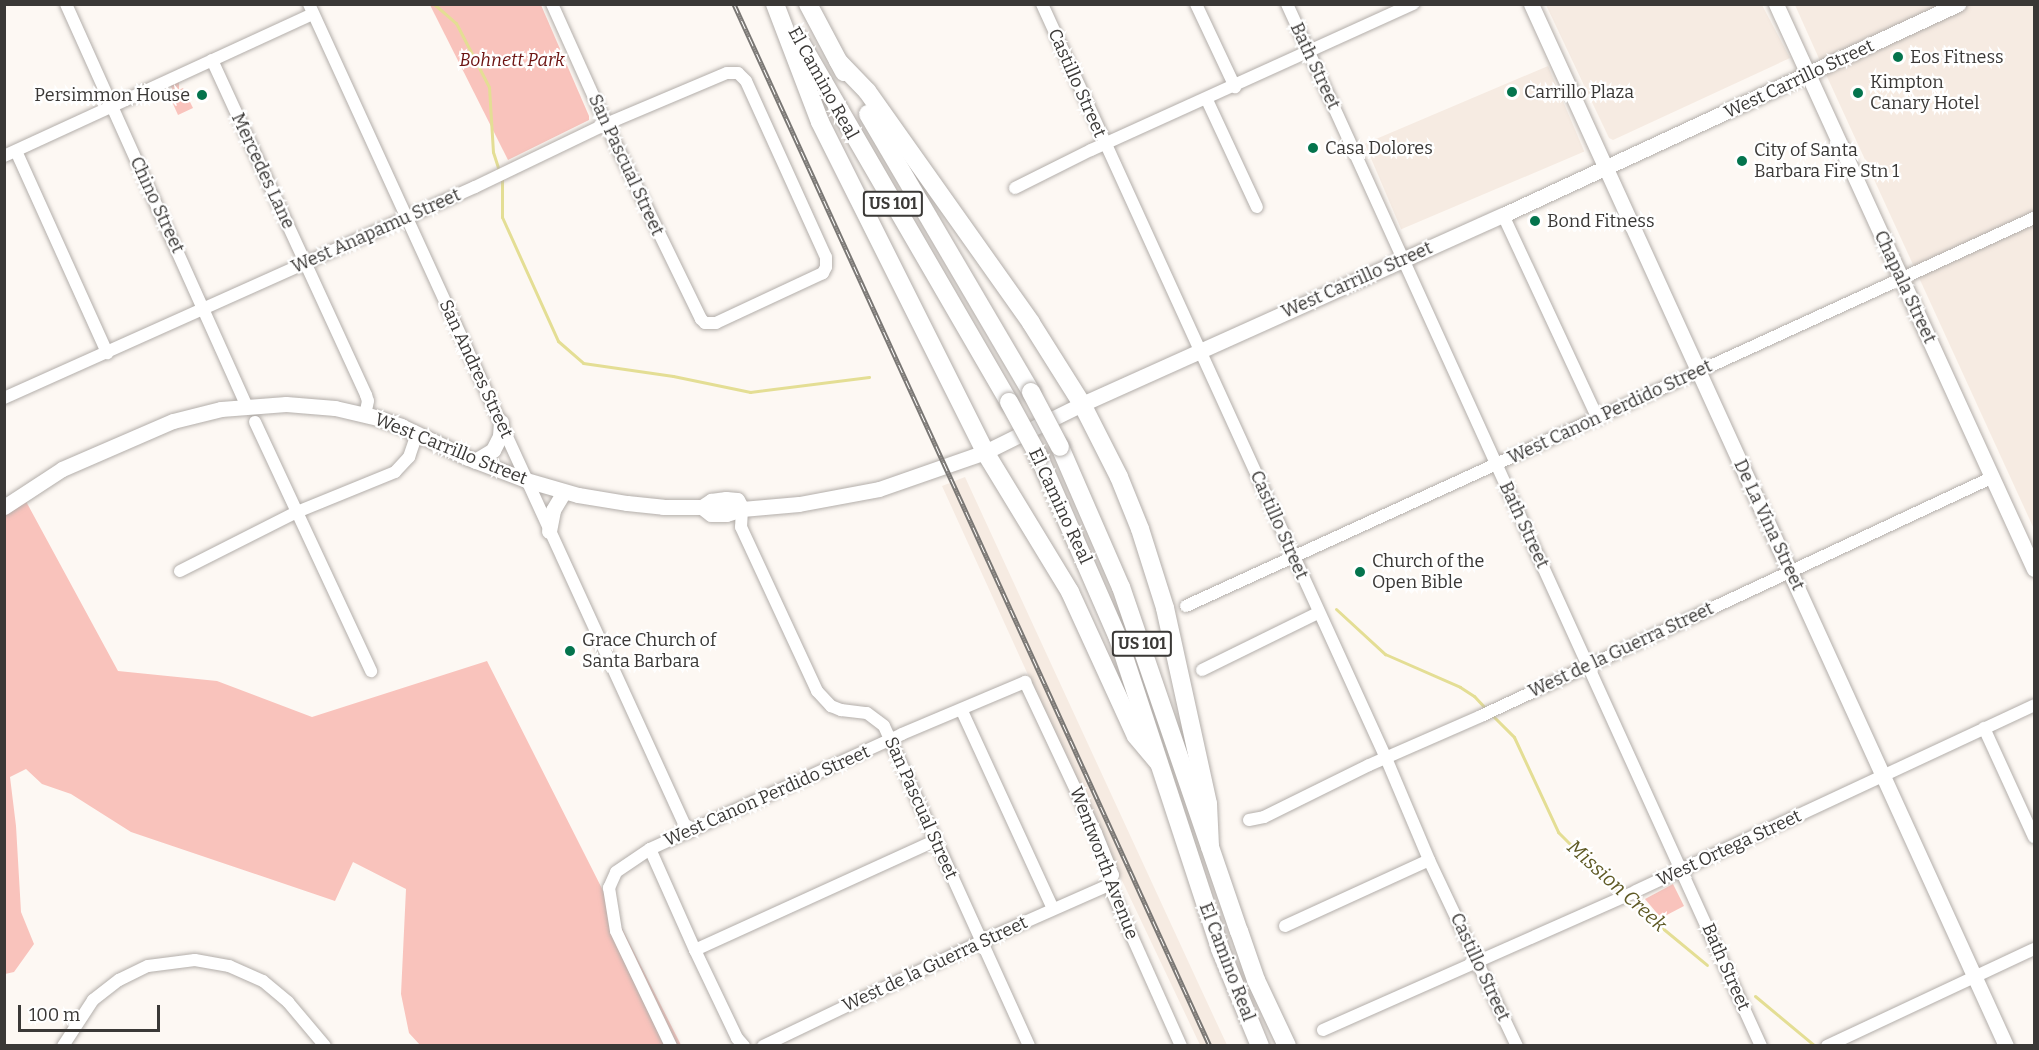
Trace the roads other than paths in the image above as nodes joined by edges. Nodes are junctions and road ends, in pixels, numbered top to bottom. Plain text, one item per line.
1 (66, 4) edge
2 (552, 4) edge
3 (777, 4) edge
4 (808, 4) edge
5 (1042, 4) edge
6 (1196, 4) edge
7 (1287, 4) edge
8 (1413, 4) edge
9 (1531, 4) edge
10 (1776, 4) edge
11 (1958, 4) edge
12 (311, 9) edge
13 (1309, 53) junction
14 (212, 60) junction
15 (838, 62) junction
16 (1809, 75) junction
17 (1235, 87) junction
18 (1207, 100) junction
19 (111, 105) junction
20 (606, 124) junction
21 (1105, 144) junction
22 (10, 154) edge
23 (1606, 167) junction
24 (1015, 188) dead end
25 (1257, 207) dead end
26 (1503, 214) junction
27 (406, 216) junction
28 (2034, 218) edge
29 (1403, 260) junction
30 (306, 263) junction
31 (1901, 279) junction
32 (204, 308) junction
33 (705, 323) joint
34 (1200, 351) junction
35 (107, 353) junction
36 (1698, 371) junction
37 (4, 399) edge
38 (1090, 401) junction
39 (247, 405) junction
40 (365, 415) junction
41 (1598, 419) junction
42 (255, 422) dead end
43 (501, 422) junction
44 (417, 434) junction
45 (985, 452) junction
46 (475, 461) junction
47 (1497, 464) junction
48 (1993, 477) junction
49 (526, 480) junction
50 (564, 492) junction
51 (4, 507) edge
52 (742, 509) junction
53 (297, 512) junction
54 (549, 531) junction
55 (1294, 556) junction
56 (2034, 569) edge
57 (180, 571) dead end
58 (1791, 572) junction
59 (1186, 606) dead end
60 (1317, 613) junction
61 (1589, 666) junction
62 (1202, 670) dead end
63 (371, 671) dead end
64 (1025, 682) joint
65 (2034, 705) edge
66 (962, 711) junction
67 (1984, 728) junction
68 (890, 740) junction
69 (1386, 758) junction
70 (1159, 763) junction
71 (1882, 775) junction
72 (1249, 820) dead end
73 (688, 832) junction
74 (2034, 837) edge
75 (934, 841) junction
76 (1210, 847) junction
77 (650, 849) junction
78 (1429, 860) junction
79 (1682, 870) junction
80 (1109, 885) junction
81 (1053, 909) junction
82 (1285, 926) dead end
83 (983, 941) junction
84 (2034, 949) edge
85 (695, 950) junction
86 (1476, 960) junction
87 (1975, 976) junction
88 (1323, 1030) dead end
89 (1026, 1045) edge
90 (1829, 1045) edge
91 (63, 1046) edge
92 (325, 1046) edge
93 (671, 1046) edge
94 (744, 1046) edge
95 (763, 1046) edge
96 (1181, 1046) edge
97 (1260, 1046) edge
98 (1287, 1046) edge
99 (1517, 1046) edge
100 (1761, 1046) edge
101 (2006, 1046) edge

1 - 19 street, Chino Street
2 - 20 street, San Pascual Street
3 - 45 highway
3 - 70 highway, El Camino Real / US 101, bridge
4 - 15 highway, El Camino Real / US 101
5 - 21 street, Castillo Street
6 - 17 street
7 - 13 street, Bath Street
8 - 13 street
9 - 23 main road, De La Vina Street
10 - 16 main road, Chapala Street
11 - 16 main road, West Carrillo Street
12 - 14 street
12 - 27 street, San Andres Street
13 - 17 street
13 - 29 street, Bath Street
14 - 19 street
14 - 30 street, Mercedes Lane
15 - 38 highway
15 - 76 highway, El Camino Real / US 101, bridge
16 - 23 main road, West Carrillo Street
16 - 31 main road, Chapala Street
17 - 18 street
18 - 21 street
18 - 25 street
19 - 22 street
19 - 32 street, Chino Street
20 - 27 street, West Anapamu Street
20 - 33 street, San Pascual Street
20 - 33 street, West Anapamu Street
21 - 24 street
21 - 34 street, Castillo Street
22 - 35 street
23 - 26 main road, West Carrillo Street
23 - 36 main road, De La Vina Street
26 - 29 main road, West Carrillo Street
26 - 41 street
27 - 30 street, West Anapamu Street
27 - 43 street, San Andres Street
28 - 31 street, West Canon Perdido Street
29 - 34 main road, West Carrillo Street
29 - 47 street, Bath Street
30 - 32 street, West Anapamu Street
30 - 40 street, Mercedes Lane
31 - 36 street, West Canon Perdido Street
31 - 48 main road, Chapala Street
32 - 35 street, West Anapamu Street
32 - 39 street, Chino Street
34 - 38 main road, West Carrillo Street
34 - 55 street, Castillo Street
35 - 37 street, West Anapamu Street
36 - 41 street, West Canon Perdido Street
36 - 58 main road, De La Vina Street
38 - 45 main road, West Carrillo Street
38 - 76 highway
39 - 40 main road, West Carrillo Street
39 - 51 main road, West Carrillo Street
40 - 44 main road, West Carrillo Street
41 - 47 street, West Canon Perdido Street
42 - 53 street
43 - 46 main road
43 - 49 street, San Andres Street
44 - 46 main road, West Carrillo Street
44 - 53 street
45 - 52 main road, West Carrillo Street
45 - 70 highway
46 - 49 main road, West Carrillo Street
47 - 55 street, West Canon Perdido Street
47 - 61 street, Bath Street
48 - 56 main road, Chapala Street
48 - 58 street, West de la Guerra Street
49 - 50 main road, West Carrillo Street
49 - 54 street, San Andres Street
50 - 52 main road, West Carrillo Street
50 - 54 main road
52 - 68 street, San Pascual Street
53 - 57 street
53 - 63 street
54 - 73 street, San Andres Street
55 - 59 street, West Canon Perdido Street
55 - 60 street, Castillo Street
58 - 61 street, West de la Guerra Street
58 - 71 main road, De La Vina Street
60 - 62 street
60 - 69 street, Castillo Street
61 - 69 street, West de la Guerra Street
61 - 79 street, Bath Street
64 - 66 street, West Canon Perdido Street
64 - 80 street, Wentworth Avenue
65 - 67 street, West Ortega Street
66 - 68 street, West Canon Perdido Street
66 - 81 street
67 - 71 street, West Ortega Street
67 - 74 street
68 - 73 street, West Canon Perdido Street
68 - 75 street, San Pascual Street
69 - 72 street, West de la Guerra Street
69 - 78 street, Castillo Street
70 - 97 highway, El Camino Real / US 101
71 - 79 street, West Ortega Street
71 - 87 main road, De La Vina Street
73 - 77 street, West Canon Perdido Street
75 - 83 street, San Pascual Street
75 - 85 street
76 - 98 highway, El Camino Real / US 101
77 - 85 street
77 - 93 street, West Canon Perdido Street
78 - 82 street
78 - 86 street, Castillo Street
79 - 86 street, West Ortega Street
79 - 100 street, Bath Street
80 - 81 street, West de la Guerra Street
80 - 96 street, Wentworth Avenue
81 - 83 street, West de la Guerra Street
83 - 89 street, San Pascual Street
83 - 95 street, West de la Guerra Street
84 - 87 street
85 - 94 street
86 - 88 street, West Ortega Street
86 - 99 street, Castillo Street
87 - 90 street
87 - 101 main road, De La Vina Street
91 - 92 street

